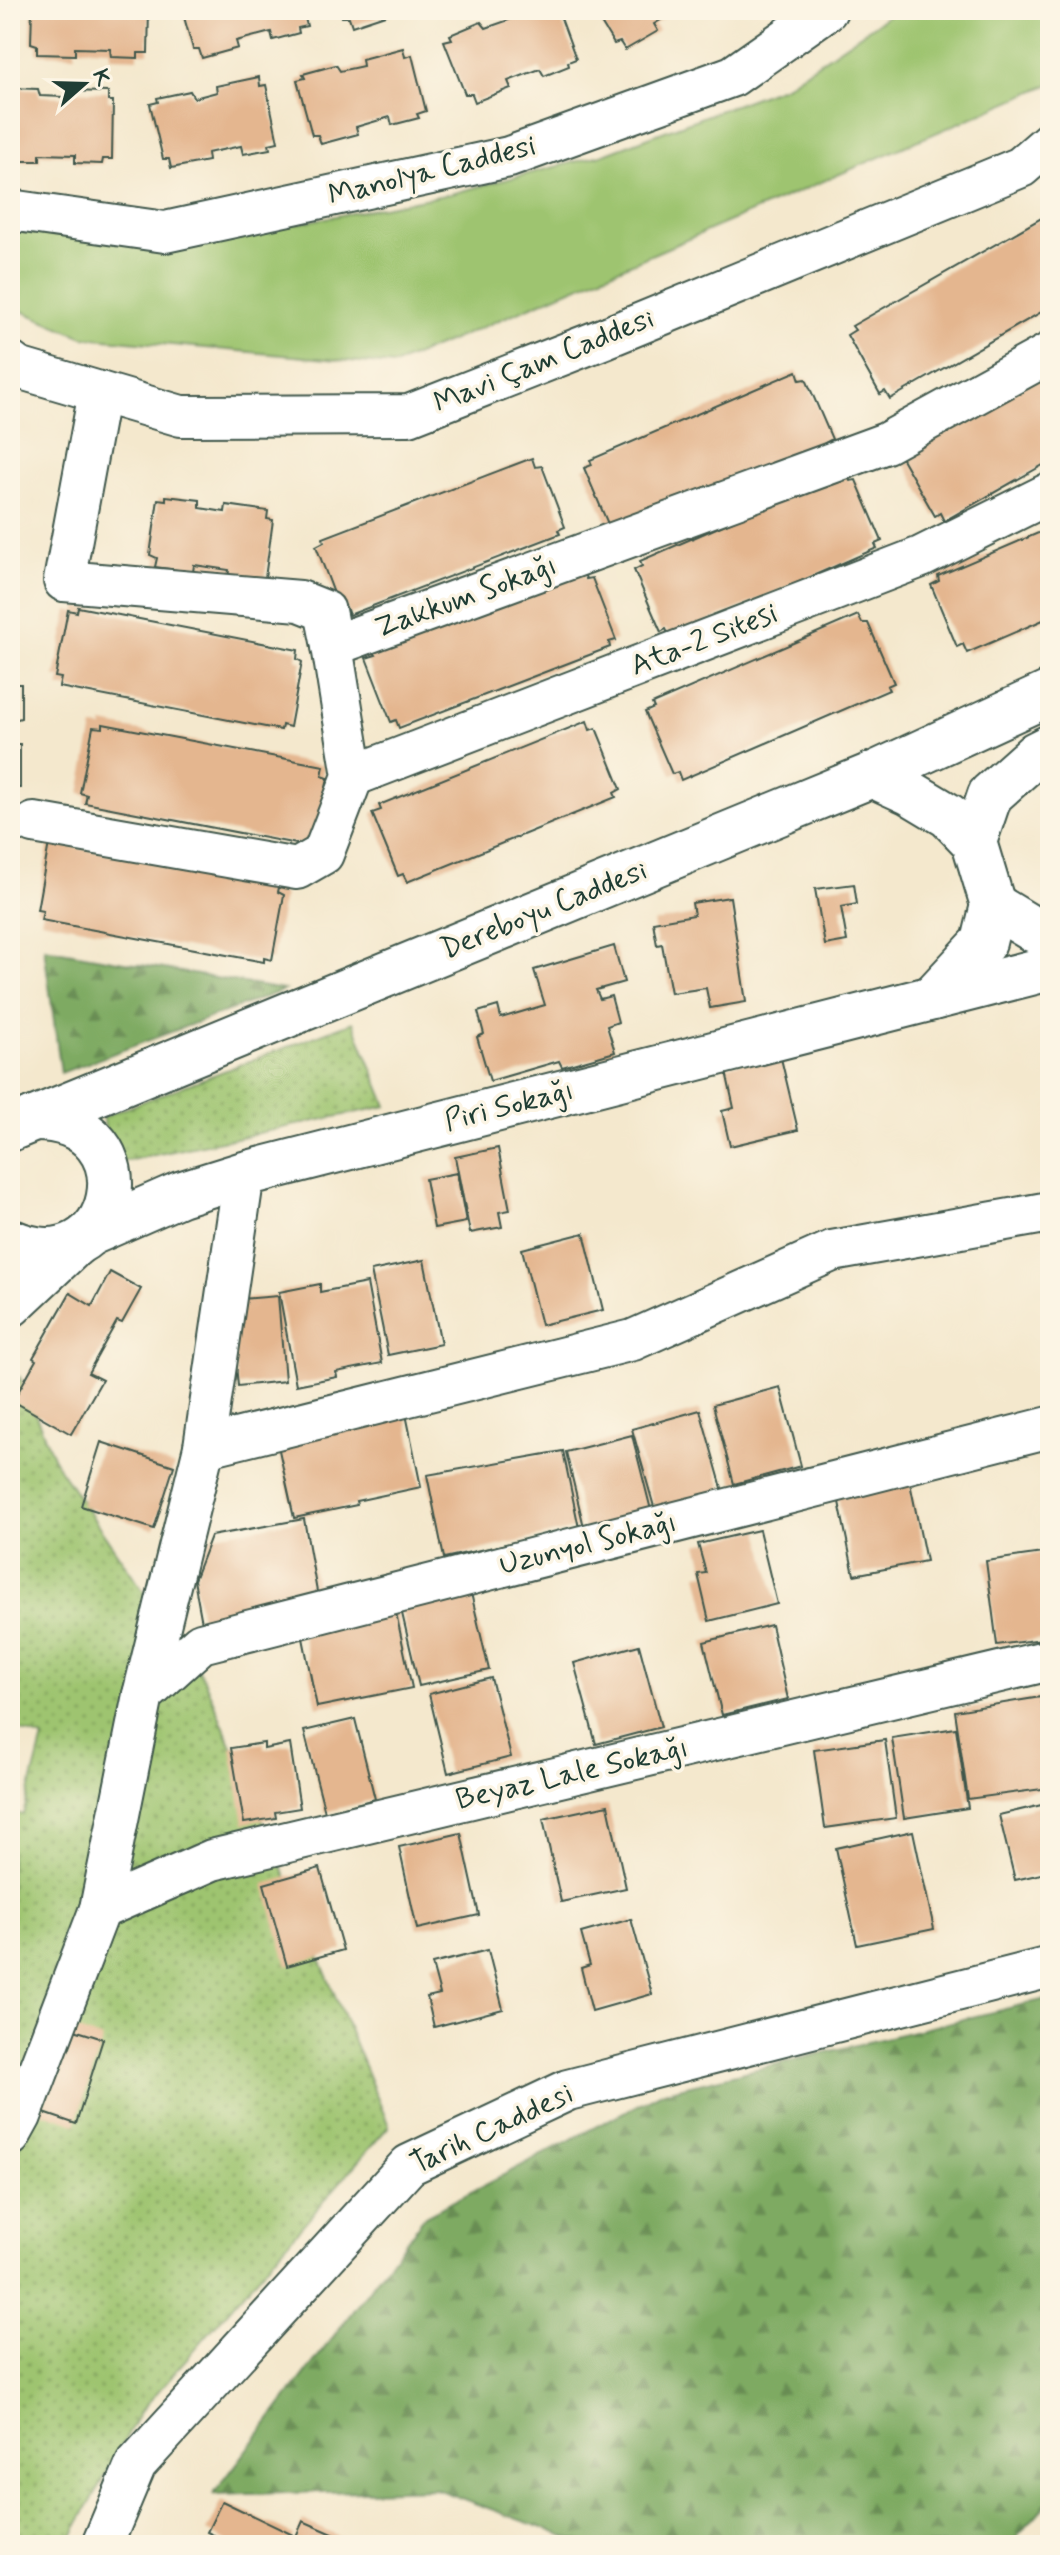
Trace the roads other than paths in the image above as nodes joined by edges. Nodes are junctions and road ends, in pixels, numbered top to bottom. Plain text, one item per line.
1 (827, 10) edge
2 (1050, 142) edge
3 (10, 210) edge
4 (1050, 353) edge
5 (10, 362) edge
6 (99, 392) junction
7 (1050, 493) edge
8 (332, 646) junction
9 (1050, 693) edge
10 (1050, 747) edge
11 (872, 775) junction
12 (353, 776) junction
13 (34, 823) dead end
14 (974, 842) junction
15 (993, 905) junction
16 (1050, 936) edge
17 (1050, 968) edge
18 (932, 998) junction
19 (17, 1125) edge
20 (244, 1174) junction
21 (1050, 1212) edge
22 (83, 1238) junction
23 (10, 1241) edge
24 (10, 1305) edge
25 (1050, 1427) edge
26 (204, 1447) junction
27 (1050, 1660) edge
28 (143, 1695) junction
29 (100, 1909) junction
30 (1050, 1967) edge
31 (10, 2136) edge
32 (102, 2545) edge

1 - 3 street, Manolya Caddesi
2 - 6 street, Mavi Çam Caddesi
4 - 8 street, Zakkum Sokağı
5 - 6 street, Mavi Çam Caddesi
6 - 8 street, Zakkum Sokağı
7 - 12 street, Ata-2 Sitesi
8 - 12 street
9 - 11 main road, Dereboyu Caddesi
10 - 14 main road
11 - 14 main road
11 - 19 main road, Dereboyu Caddesi
12 - 13 street
14 - 15 main road
15 - 16 main road
15 - 18 main road
17 - 18 main road, Piri Sokağı
18 - 20 main road, Piri Sokağı
19 - 22 main road, Dereboyu Caddesi
20 - 22 main road, Piri Sokağı
20 - 26 street
21 - 26 street
22 - 23 main road
22 - 24 main road
25 - 28 street, Uzunyol Sokağı
26 - 28 street
27 - 29 street, Beyaz Lale Sokağı
28 - 29 street
29 - 31 street
30 - 32 street, Tarih Caddesi

